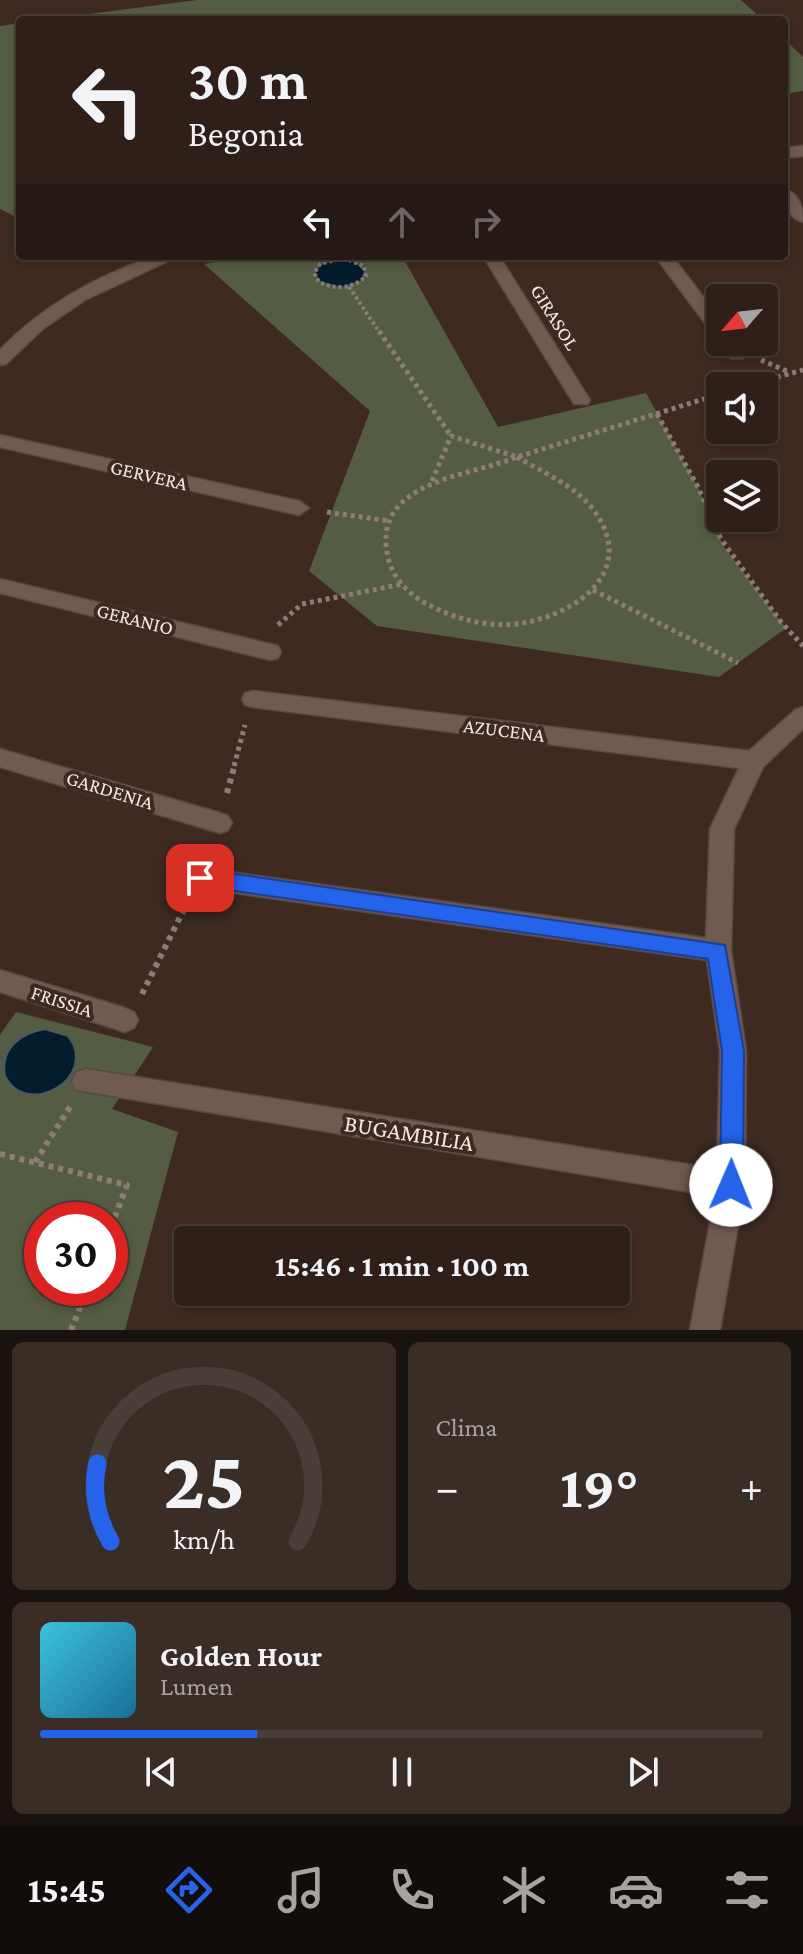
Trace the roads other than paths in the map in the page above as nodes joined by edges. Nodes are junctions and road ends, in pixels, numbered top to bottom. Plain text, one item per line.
1 (788, 199) edge
2 (803, 217) edge
3 (159, 260) edge
4 (494, 260) edge
5 (666, 260) edge
6 (706, 313) edge
7 (0, 360) edge
8 (581, 400) dead end
9 (0, 441) edge
10 (299, 508) road end
11 (0, 586) edge
12 (270, 652) dead end
13 (253, 699) dead end
14 (803, 716) edge
15 (0, 758) edge
16 (754, 761) junction
17 (220, 823) dead end
18 (200, 878) dead end
19 (718, 951) junction
20 (0, 981) edge
21 (125, 1020) dead end
22 (86, 1081) dead end
23 (731, 1185) junction
24 (705, 1330) edge

1 - 2 street
3 - 7 street
4 - 8 street, GIRASOL
5 - 6 street
9 - 10 street, GERVERA
11 - 12 street, GERANIO
13 - 16 street, AZUCENA
14 - 16 street
15 - 17 street, GARDENIA
16 - 19 street
18 - 19 street
19 - 23 street
20 - 21 street, FRISSIA
22 - 23 street, BUGAMBILIA
23 - 24 street

